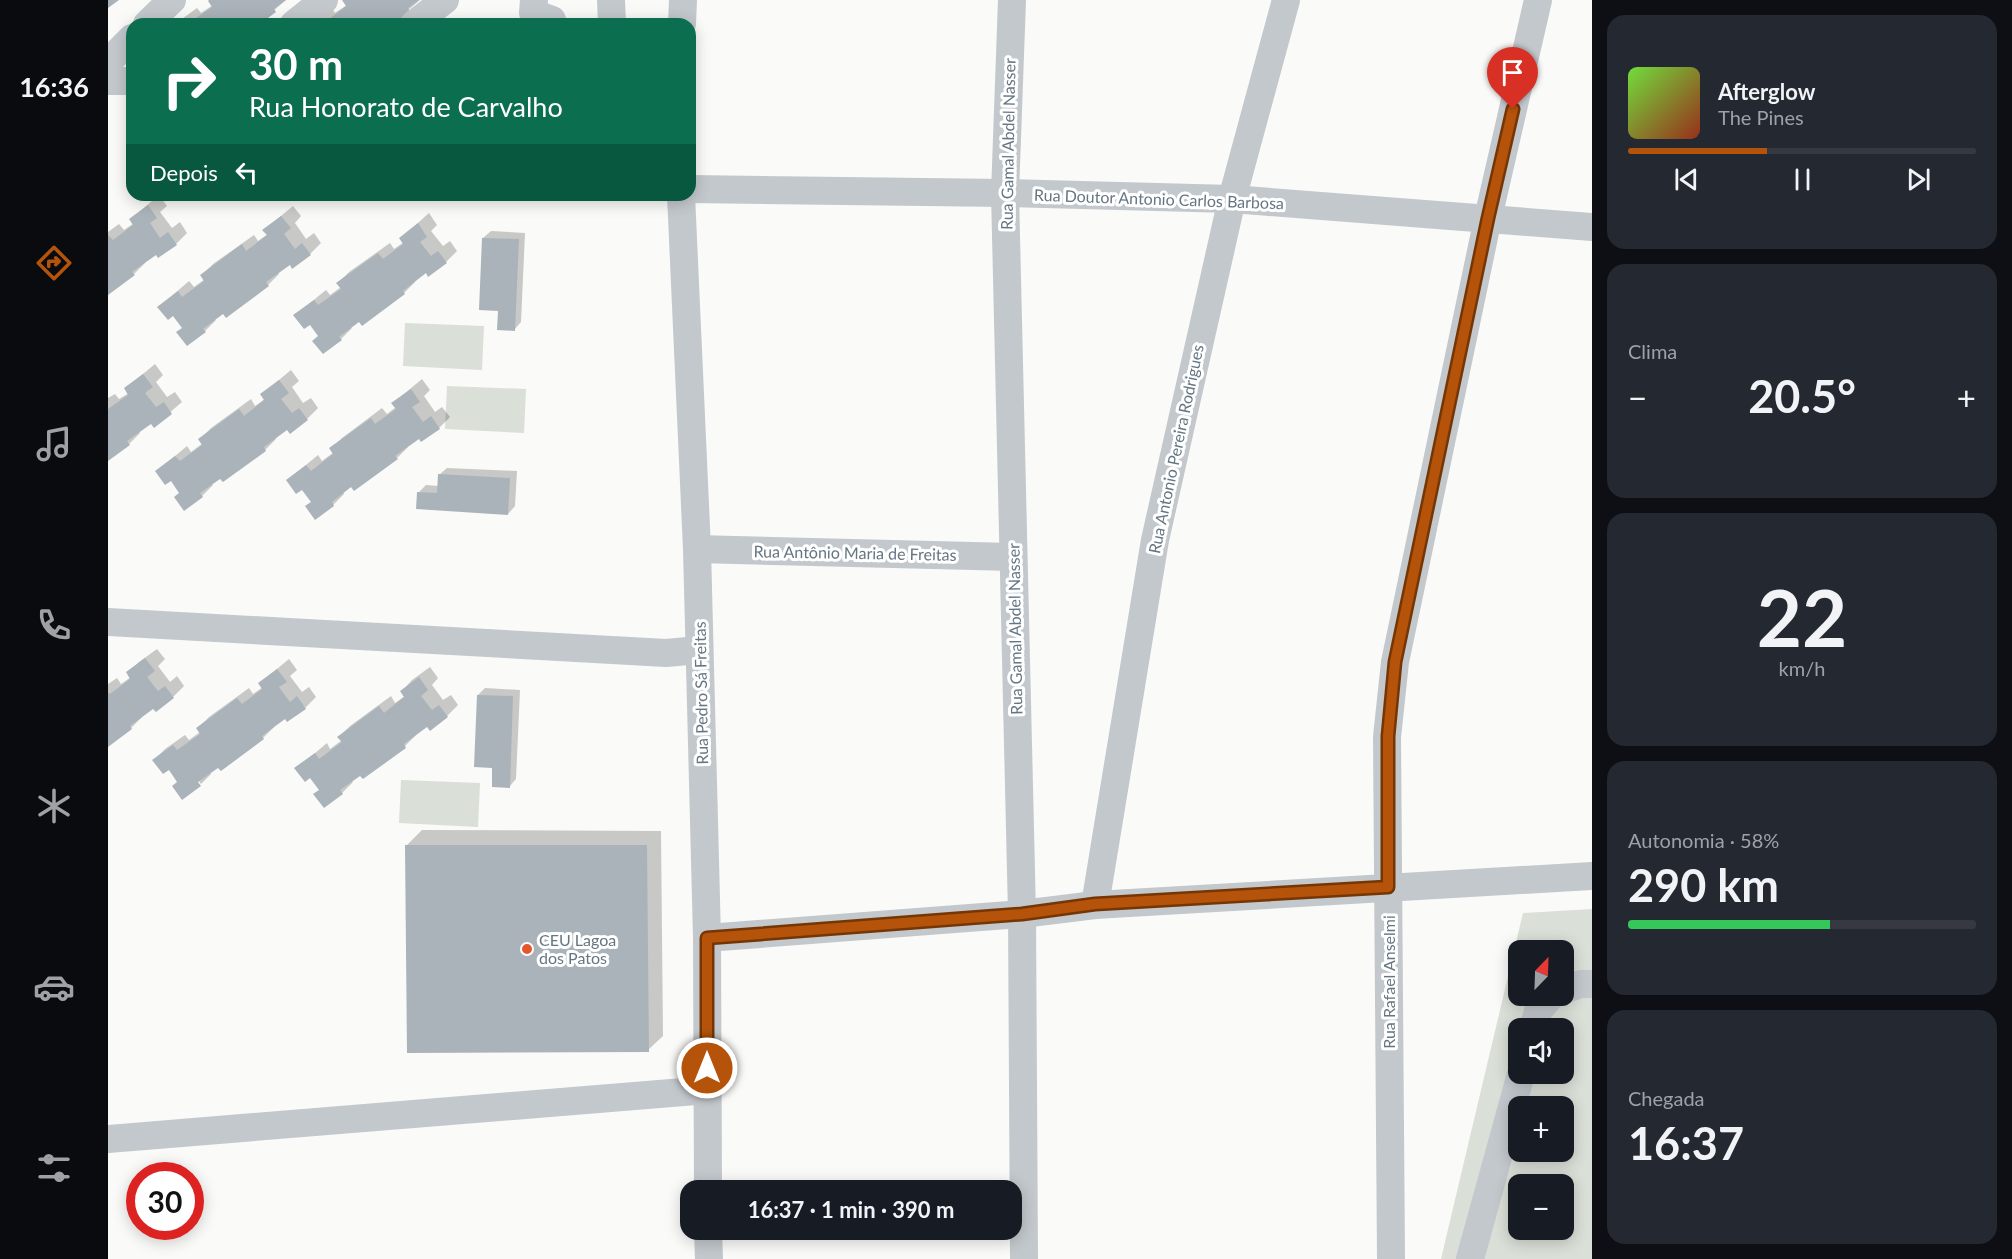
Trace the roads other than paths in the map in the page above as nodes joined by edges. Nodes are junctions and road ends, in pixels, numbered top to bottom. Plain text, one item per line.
1 (172, 0) edge
2 (324, 0) edge
3 (445, 0) edge
4 (534, 0) edge
5 (611, 0) edge
6 (683, 0) edge
7 (1012, 0) edge
8 (1286, 0) edge
9 (1538, 0) edge
10 (153, 18) edge
11 (302, 18) edge
12 (422, 18) edge
13 (547, 18) edge
14 (612, 18) edge
15 (682, 18) edge
16 (126, 44) edge
17 (108, 62) edge
18 (108, 81) edge
19 (126, 81) edge
20 (696, 189) edge
21 (1005, 193) junction
22 (1232, 200) junction
23 (681, 201) edge
24 (1488, 218) junction
25 (1592, 227) edge
26 (697, 549) junction
27 (1013, 557) junction
28 (108, 622) edge
29 (699, 650) junction
30 (1592, 876) edge
31 (1388, 887) junction
32 (1095, 904) junction
33 (1022, 914) junction
34 (707, 938) junction
35 (1592, 984) edge
36 (1574, 986) edge
37 (1518, 1084) edge
38 (708, 1090) junction
39 (108, 1139) edge
40 (708, 1180) edge
41 (708, 1240) edge
42 (709, 1259) edge
43 (1024, 1259) edge
44 (1391, 1259) edge
45 (1470, 1259) edge

1 - 10 street
2 - 11 street
3 - 12 street
4 - 13 street
5 - 14 street
6 - 15 street
7 - 21 street, Rua Gamal Abdel Nasser
8 - 22 street, Rua Antonio Pereira Rodrigues
9 - 24 street, Rua Rafael Anselmi
16 - 17 street
18 - 19 street
20 - 21 street, Rua Doutor Antonio Carlos Barbosa
21 - 22 street, Rua Doutor Antonio Carlos Barbosa
21 - 27 street, Rua Gamal Abdel Nasser
22 - 24 street, Rua Doutor Antonio Carlos Barbosa
22 - 32 street, Rua Antonio Pereira Rodrigues
23 - 26 street, Rua Pedro Sá Freitas
24 - 25 street, Rua Doutor Antonio Carlos Barbosa
24 - 31 street, Rua Rafael Anselmi
26 - 27 street, Rua Antônio Maria de Freitas
26 - 29 street, Rua Pedro Sá Freitas
27 - 33 street, Rua Gamal Abdel Nasser
28 - 29 street
29 - 34 street, Rua Pedro Sá Freitas
30 - 31 street
31 - 32 street
31 - 44 street, Rua Rafael Anselmi
32 - 33 street
33 - 34 street
33 - 43 street, Rua Gamal Abdel Nasser
34 - 38 street, Rua Pedro Sá Freitas
35 - 36 street
37 - 45 street
38 - 39 street
38 - 40 street, Rua Pedro Sá Freitas
41 - 42 street

